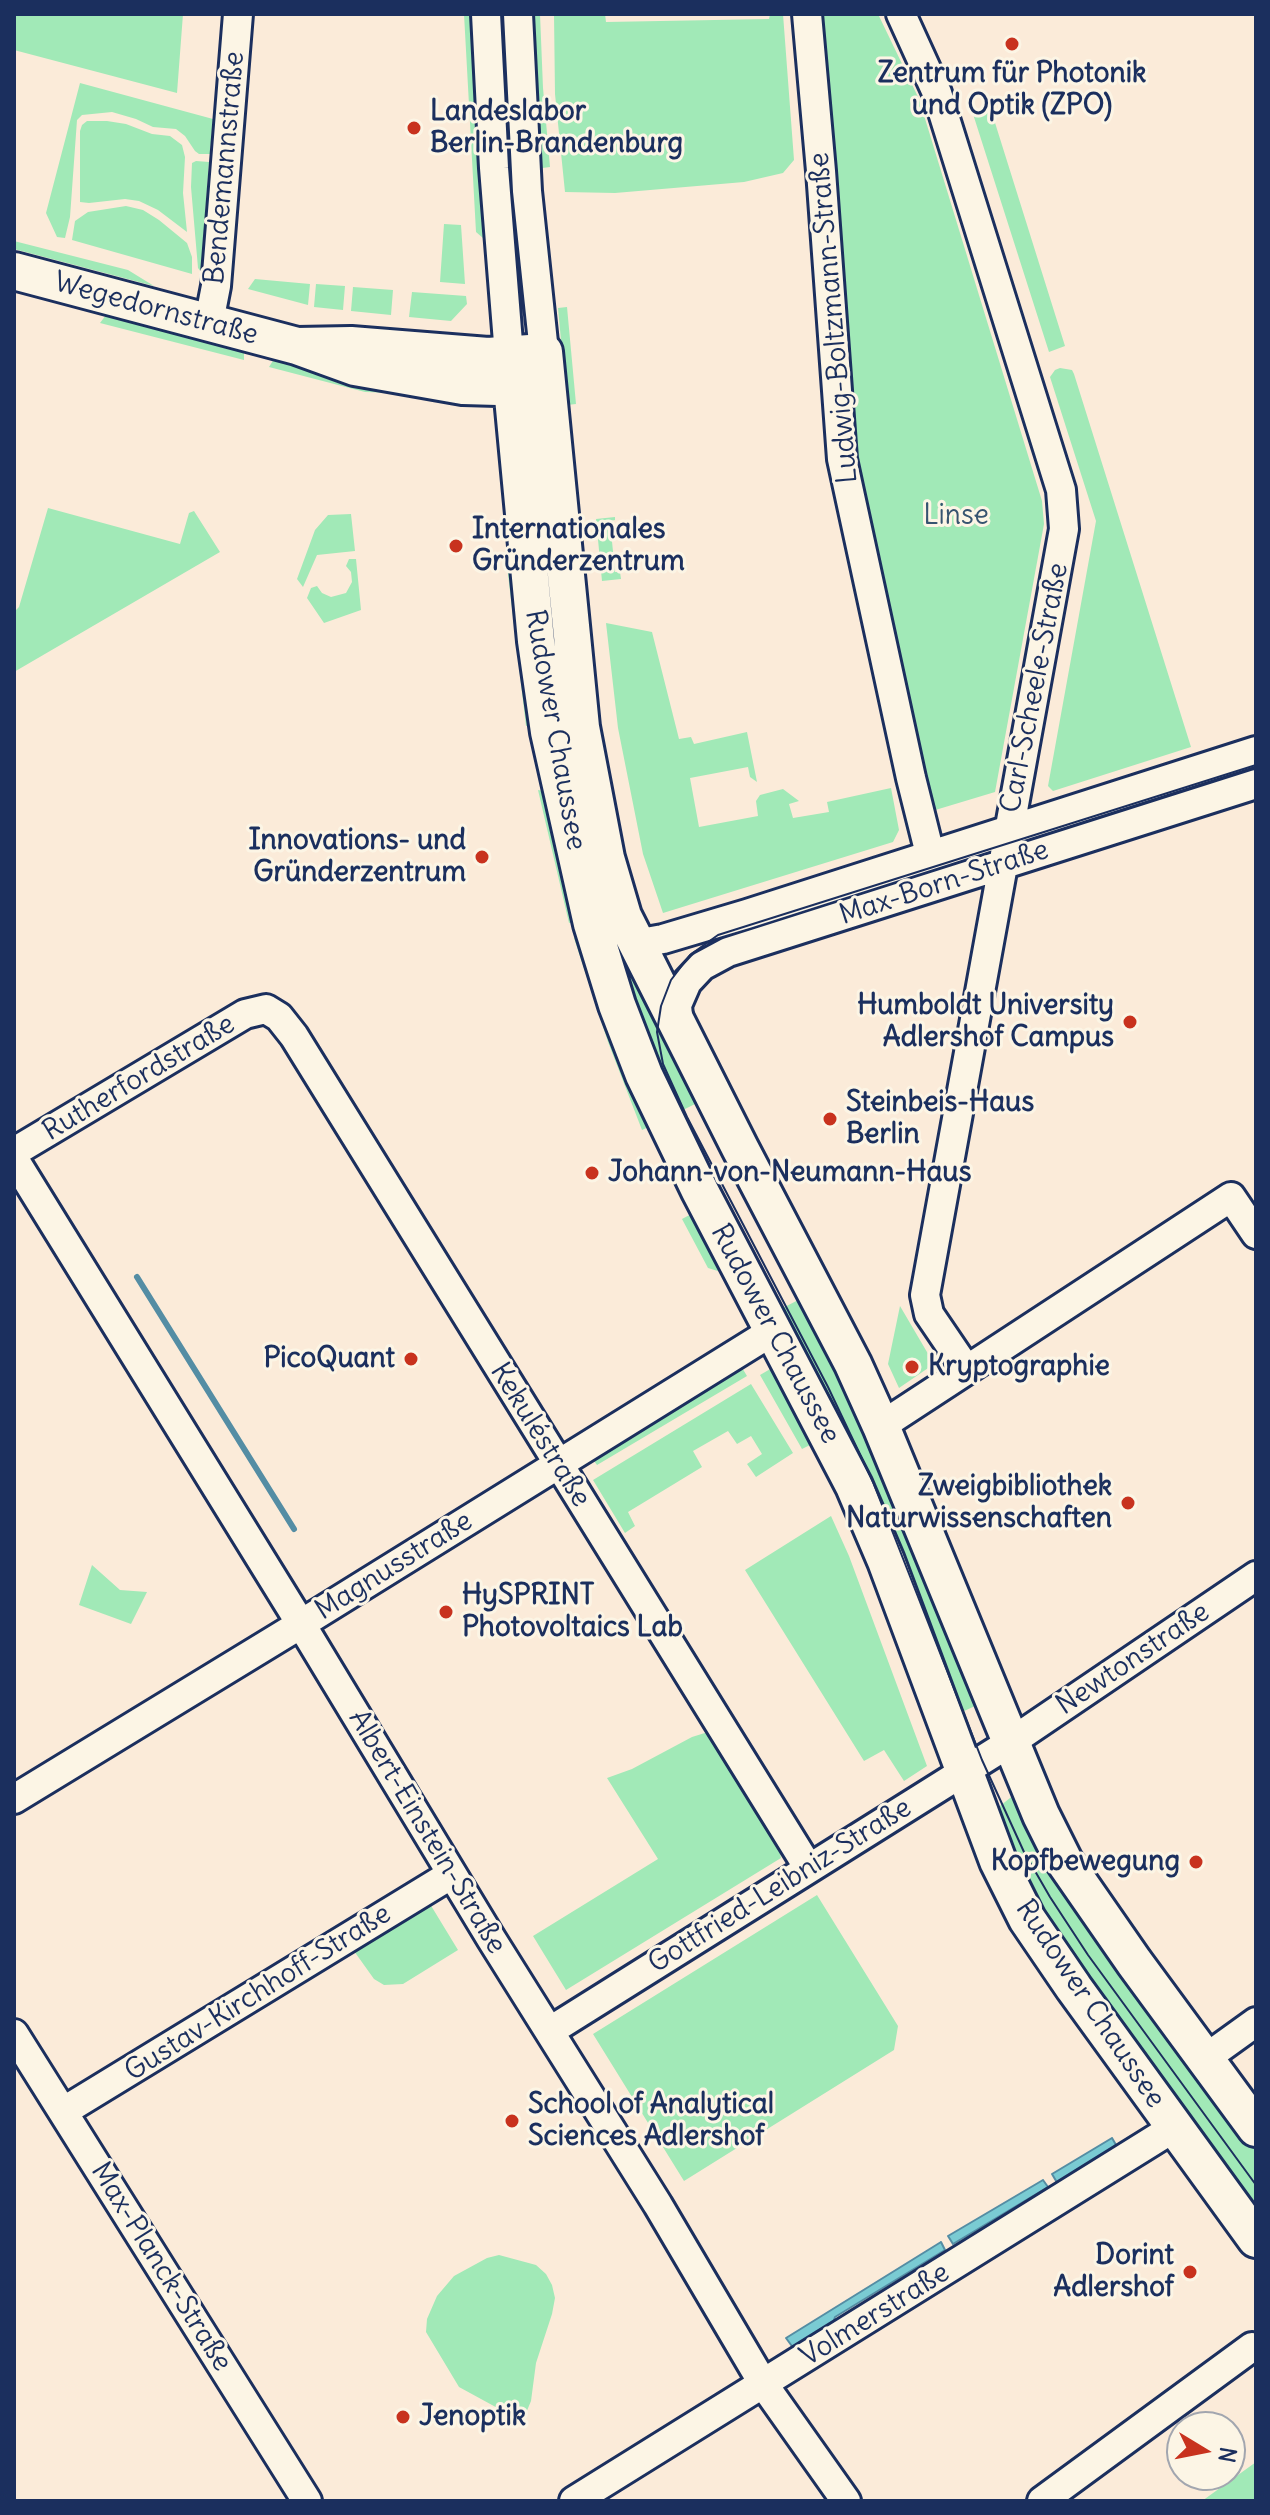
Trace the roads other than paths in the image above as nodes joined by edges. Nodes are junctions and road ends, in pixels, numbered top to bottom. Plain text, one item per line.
1 (238, 14) edge
2 (486, 14) edge
3 (518, 14) edge
4 (807, 14) edge
5 (901, 14) edge
6 (14, 271) edge
7 (209, 322) junction
8 (528, 369) junction
9 (1256, 751) edge
10 (1256, 784) edge
11 (1008, 831) junction
12 (930, 854) junction
13 (1003, 864) junction
14 (635, 944) junction
15 (266, 1009) joint
16 (679, 1028) junction
17 (14, 1152) edge
18 (14, 1159) edge
19 (1256, 1234) edge
20 (773, 1331) junction
21 (967, 1370) junction
22 (881, 1426) junction
23 (558, 1464) junction
24 (1256, 1576) edge
25 (301, 1624) junction
26 (1011, 1742) junction
27 (963, 1773) junction
28 (14, 1799) edge
29 (808, 1867) junction
30 (452, 1874) junction
31 (1256, 2022) edge
32 (550, 2031) junction
33 (14, 2034) edge
34 (1206, 2058) junction
35 (64, 2111) junction
36 (1175, 2127) junction
37 (1256, 2128) edge
38 (1256, 2239) edge
39 (1252, 2347) dead end
40 (764, 2385) junction
41 (307, 2501) edge
42 (574, 2501) edge
43 (846, 2501) edge
44 (1042, 2501) edge

1 - 7 street, Bendemannstraße
2 - 8 street, Rudower Chaussee
3 - 8 street, Rudower Chaussee
4 - 12 street, Ludwig-Boltzmann-Straße
5 - 11 street, Carl-Scheele-Straße
6 - 7 main road, Wegedornstraße
7 - 8 main road, Wegedornstraße
8 - 14 main road, Rudower Chaussee
8 - 20 main road, Rudower Chaussee
9 - 11 street, Max-Born-Straße
10 - 13 street, Max-Born-Straße
11 - 12 street, Max-Born-Straße
11 - 13 street, Carl-Scheele-Straße
12 - 14 street, Max-Born-Straße
13 - 16 street, Max-Born-Straße
13 - 21 street, Carl-Scheele-Straße
14 - 16 main road, Rudower Chaussee
15 - 17 street, Rutherfordstraße
15 - 23 street, Kekuléstraße
16 - 22 main road, Rudower Chaussee
18 - 25 street, Albert-Einstein-Straße
19 - 21 street
20 - 23 street, Magnusstraße
20 - 27 main road, Rudower Chaussee
21 - 22 street
22 - 26 main road, Rudower Chaussee
23 - 25 street, Magnusstraße
23 - 29 street, Kekuléstraße
24 - 26 street, Newtonstraße
25 - 28 street, Magnusstraße
25 - 30 street, Albert-Einstein-Straße
26 - 27 street, Gottfried-Leibniz-Straße
26 - 34 main road, Rudower Chaussee
27 - 29 street, Gottfried-Leibniz-Straße
27 - 36 main road, Rudower Chaussee
29 - 32 street, Gottfried-Leibniz-Straße
30 - 32 street, Albert-Einstein-Straße
30 - 35 street, Gustav-Kirchhoff-Straße
31 - 34 street
32 - 40 street, Albert-Einstein-Straße
33 - 35 street, Max-Planck-Straße
34 - 37 main road, Rudower Chaussee
35 - 41 street, Max-Planck-Straße
36 - 38 main road, Rudower Chaussee
36 - 40 street, Volmerstraße
39 - 44 street
40 - 42 street, Volmerstraße
40 - 43 street, Albert-Einstein-Straße

